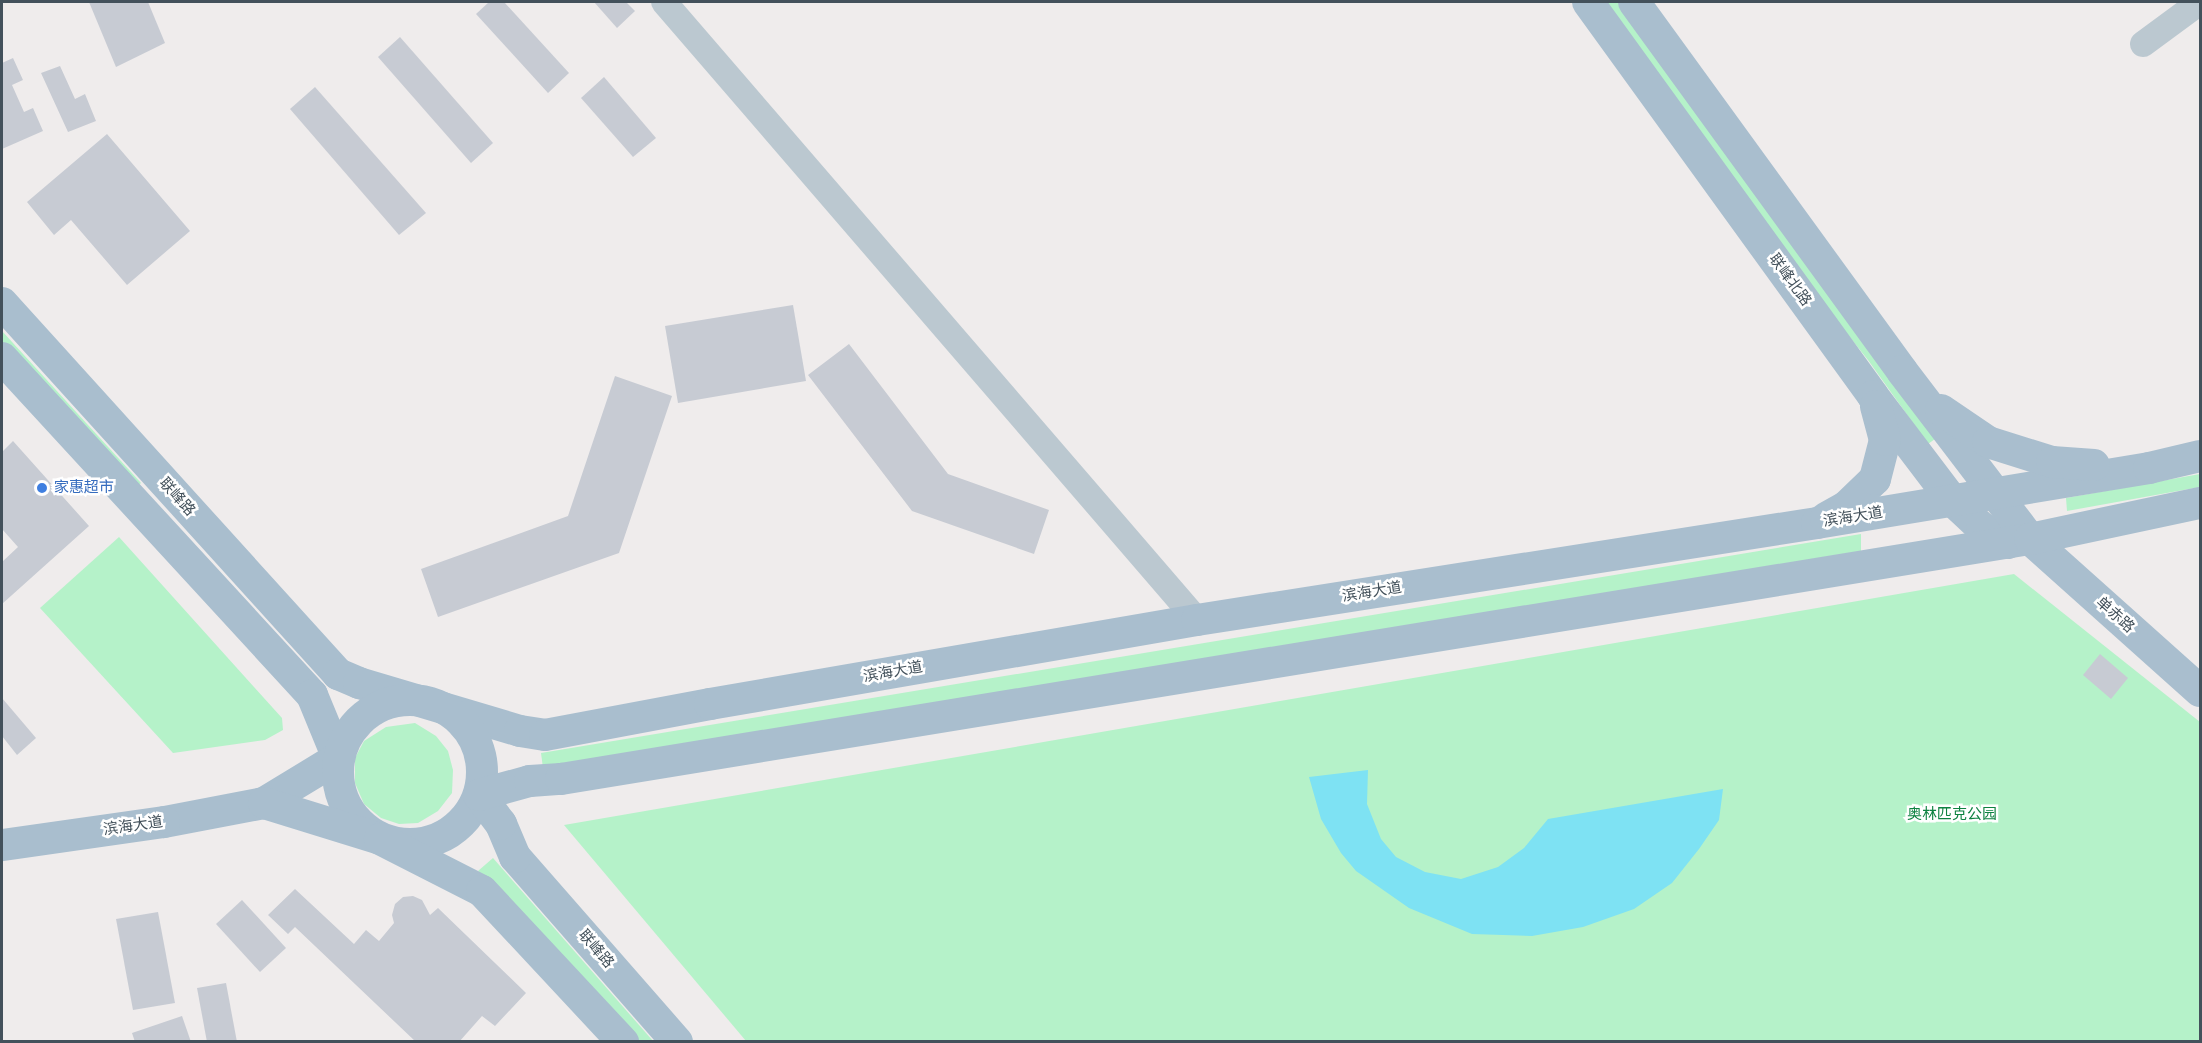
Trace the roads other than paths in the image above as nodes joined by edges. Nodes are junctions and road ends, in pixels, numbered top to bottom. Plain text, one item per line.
1 (663, 2) edge
2 (1588, 2) edge
3 (1634, 2) edge
4 (2200, 2) edge
5 (2143, 44) dead end
6 (2, 303) edge
7 (2, 358) edge
8 (1902, 371) junction
9 (1873, 396) junction
10 (2200, 456) edge
11 (2149, 468) junction
12 (1993, 494) junction
13 (1952, 500) junction
14 (2200, 503) edge
15 (1817, 523) junction
16 (2019, 541) junction
17 (1197, 620) junction
18 (2200, 691) edge
19 (426, 702) junction
20 (338, 758) junction
21 (479, 795) junction
22 (264, 803) junction
23 (380, 839) junction
24 (2, 845) edge
25 (623, 1041) edge
26 (677, 1041) edge

1 - 17 street
2 - 9 main road, 联峰北路
3 - 8 main road
4 - 5 street
6 - 19 main road, 联峰路
7 - 20 main road
8 - 11 main road
8 - 12 main road
9 - 13 main road, 联峰北路
9 - 15 main road
10 - 11 main road, 滨海大道
11 - 12 main road, 滨海大道
12 - 13 main road, 滨海大道
12 - 16 main road
13 - 15 main road, 滨海大道
13 - 16 main road, 联峰北路
14 - 16 main road
15 - 17 main road, 滨海大道
16 - 18 main road, 单赤路
16 - 21 main road
17 - 19 main road, 滨海大道
19 - 20 main road
19 - 21 main road
20 - 22 main road
20 - 23 main road
21 - 23 main road
21 - 26 main road, 联峰路
22 - 23 main road
22 - 24 main road, 滨海大道
23 - 25 main road

